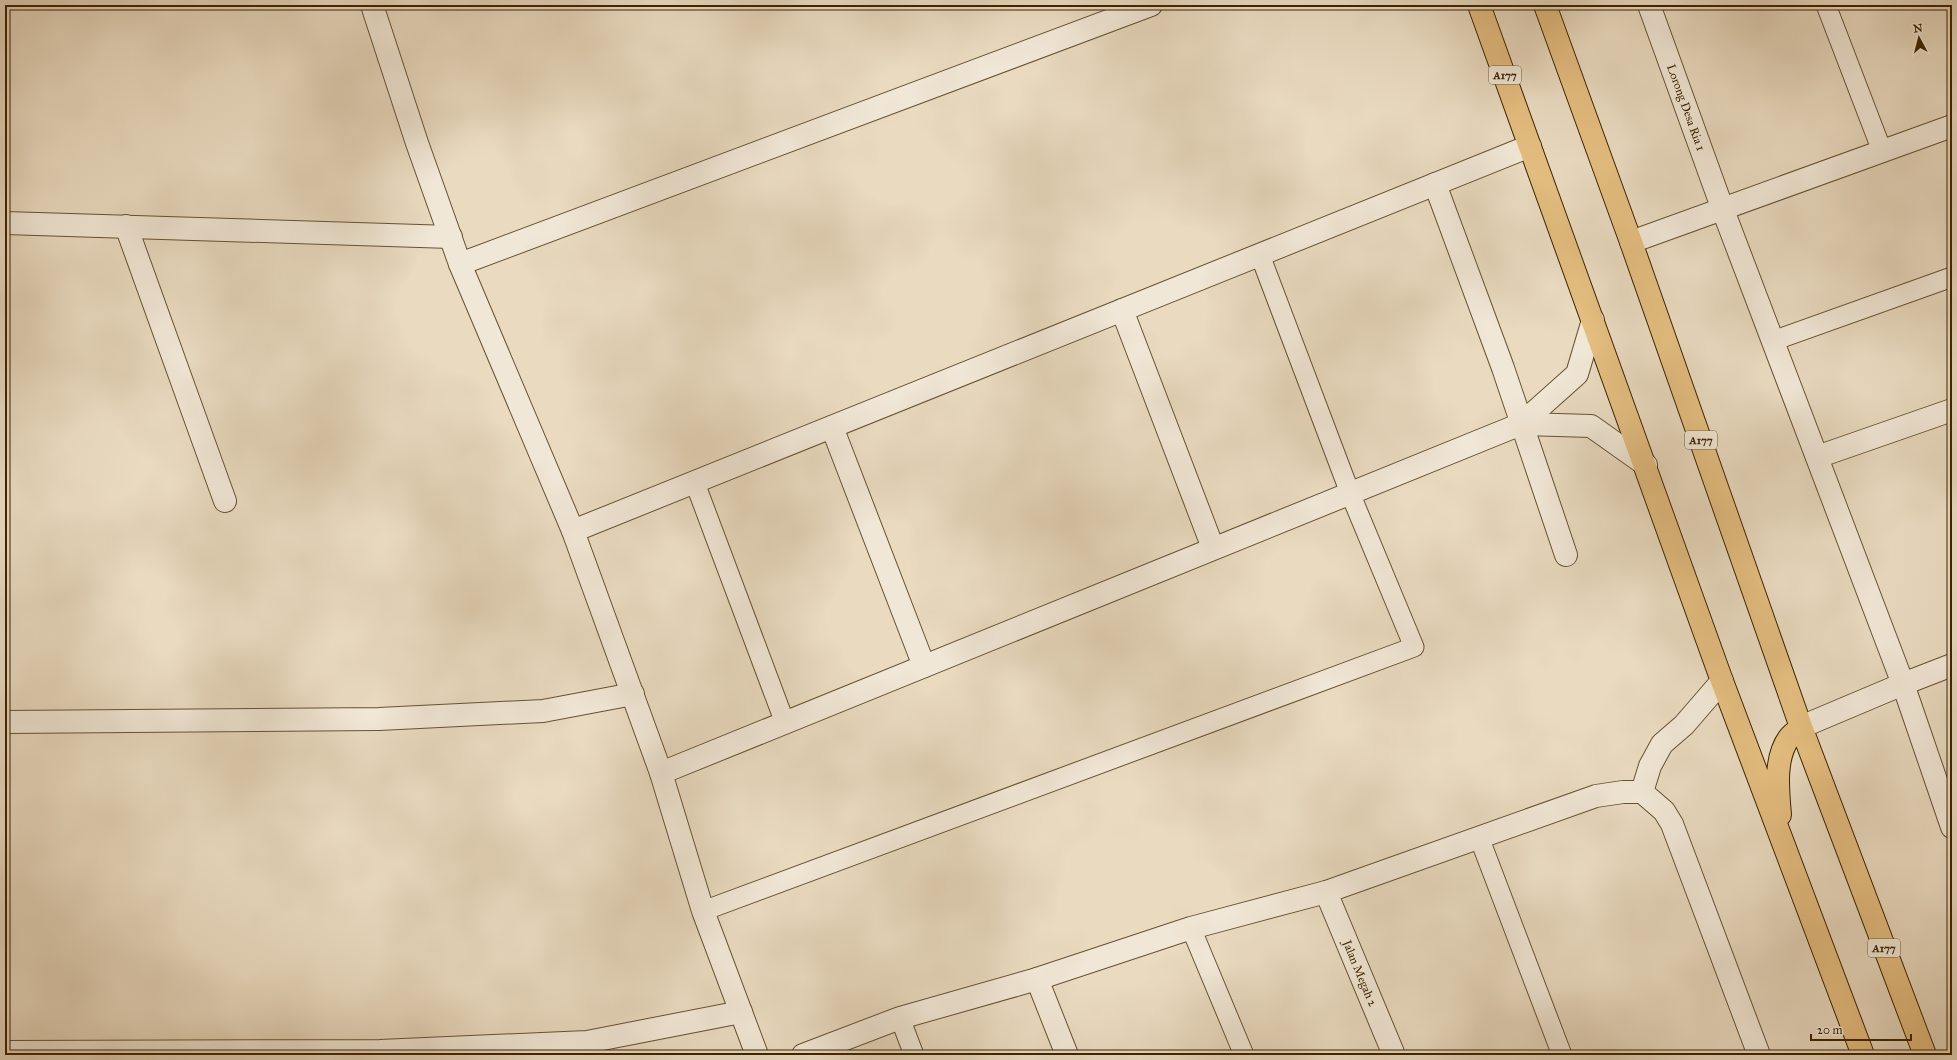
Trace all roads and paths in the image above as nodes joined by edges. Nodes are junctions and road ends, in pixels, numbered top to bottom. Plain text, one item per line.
1 (372, 5) edge
2 (1151, 5) edge
3 (1479, 5) edge
4 (1545, 5) edge
5 (1649, 5) edge
6 (1826, 5) edge
7 (1952, 126) edge
8 (1530, 146) junction
9 (1882, 151) junction
10 (1435, 184) junction
11 (1723, 210) junction
12 (5, 223) edge
13 (126, 226) junction
14 (451, 237) junction
15 (1631, 242) junction
16 (1260, 255) junction
17 (460, 264) junction
18 (1952, 277) edge
19 (1122, 310) junction
20 (1593, 320) junction
21 (1773, 341) junction
22 (1952, 410) edge
23 (1520, 424) junction
24 (832, 427) junction
25 (1817, 457) junction
26 (1646, 465) junction
27 (695, 483) junction
28 (1350, 493) junction
29 (225, 501) dead end
30 (573, 531) junction
31 (1213, 548) junction
32 (1566, 555) dead end
33 (1952, 665) edge
34 (924, 666) junction
35 (1722, 681) junction
36 (1903, 684) junction
37 (633, 694) junction
38 (5, 722) edge
39 (785, 723) junction
40 (1801, 727) junction
41 (661, 774) junction
42 (1642, 792) junction
43 (1952, 827) edge
44 (1479, 837) junction
45 (1786, 853) junction
46 (1326, 892) junction
47 (703, 911) junction
48 (1192, 928) junction
49 (1037, 978) junction
50 (741, 1012) junction
51 (900, 1018) junction
52 (5, 1052) edge
53 (757, 1055) edge
54 (803, 1055) edge
55 (914, 1055) edge
56 (1067, 1055) edge
57 (1244, 1055) edge
58 (1394, 1055) edge
59 (1562, 1055) edge
60 (1759, 1055) edge
61 (1863, 1055) edge
62 (1925, 1055) edge

1 - 14 street
2 - 17 street
3 - 8 highway, A177
4 - 15 highway, A177
5 - 11 street, Lorong Desa Ria 1
6 - 9 lane
7 - 9 street
8 - 10 street
8 - 20 highway, A177
9 - 11 street
10 - 16 street
10 - 23 street
11 - 15 street
11 - 21 street, Lorong Desa Ria 1
12 - 13 street
13 - 14 street
13 - 29 street
14 - 17 street
15 - 40 highway, A177
16 - 19 street
16 - 28 lane
17 - 30 street
18 - 21 lane
19 - 24 street
19 - 31 street
20 - 23 street
20 - 26 highway, A177
21 - 25 street, Lorong Desa Ria 1
22 - 25 street
23 - 26 street
23 - 28 street
23 - 32 street
24 - 27 street
24 - 34 street
25 - 36 street, Lorong Desa Ria 1
26 - 35 highway, A177
27 - 30 street
27 - 39 lane
28 - 31 street
28 - 47 lane
30 - 37 street
31 - 34 street
33 - 36 street
34 - 39 street
35 - 42 street
35 - 45 highway, A177
36 - 40 street
36 - 43 street, Lorong Desa Ria 1
37 - 38 street
37 - 41 street
39 - 41 street
40 - 45 highway
40 - 62 highway, A177
41 - 47 street
42 - 44 street
42 - 60 street
44 - 46 street
44 - 59 lane
45 - 61 highway, A177
46 - 48 street
46 - 58 street, Jalan Megah 2
47 - 50 street
48 - 49 street
48 - 57 lane
49 - 51 street
49 - 56 street
50 - 52 street
50 - 53 street
51 - 54 street
51 - 55 lane

